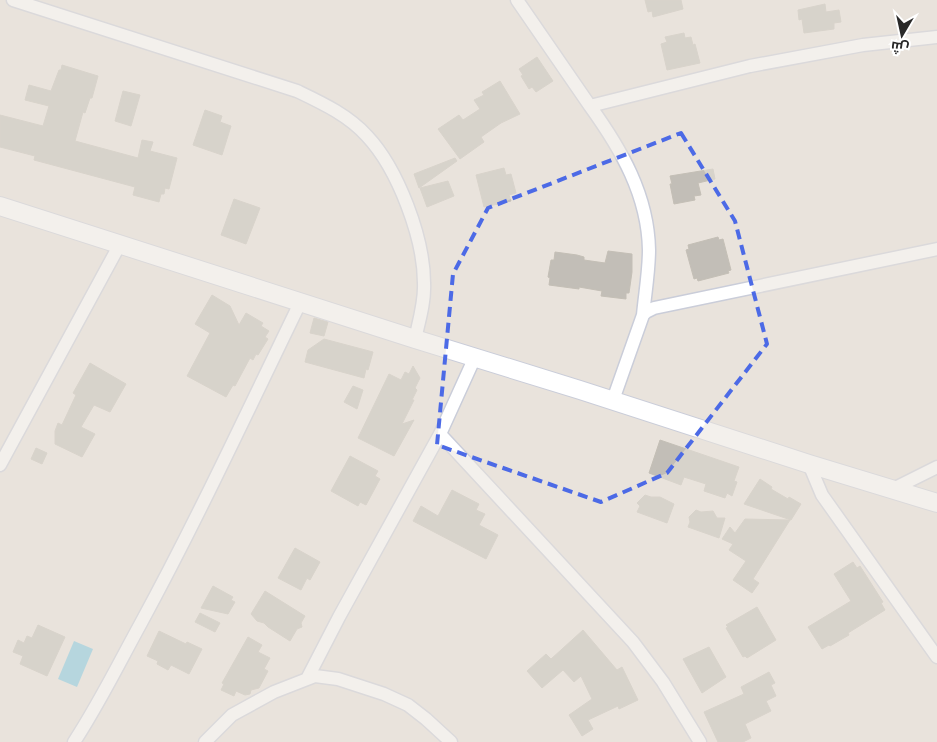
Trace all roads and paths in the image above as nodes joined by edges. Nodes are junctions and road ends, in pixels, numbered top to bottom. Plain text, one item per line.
1 (13, 0) edge
2 (517, 0) edge
3 (937, 37) edge
4 (590, 106) junction
5 (0, 206) edge
6 (120, 244) junction
7 (937, 250) edge
8 (300, 303) junction
9 (643, 315) junction
10 (415, 339) junction
11 (475, 358) junction
12 (613, 400) junction
13 (440, 434) junction
14 (809, 464) junction
15 (0, 465) edge
16 (937, 467) edge
17 (893, 489) junction
18 (937, 503) edge
19 (937, 658) edge
20 (307, 679) junction
21 (74, 742) edge
22 (205, 742) edge
23 (451, 742) edge
24 (700, 742) edge

1 - 10 street
2 - 4 street
3 - 4 street
4 - 9 street
5 - 6 street
6 - 8 street
6 - 15 street
7 - 9 street
8 - 10 street
8 - 21 street
9 - 12 street
10 - 11 street
11 - 12 street
11 - 13 street
12 - 14 street
13 - 20 street
13 - 24 street
14 - 17 street
14 - 19 street
16 - 17 street
17 - 18 street
20 - 22 street
20 - 23 street

